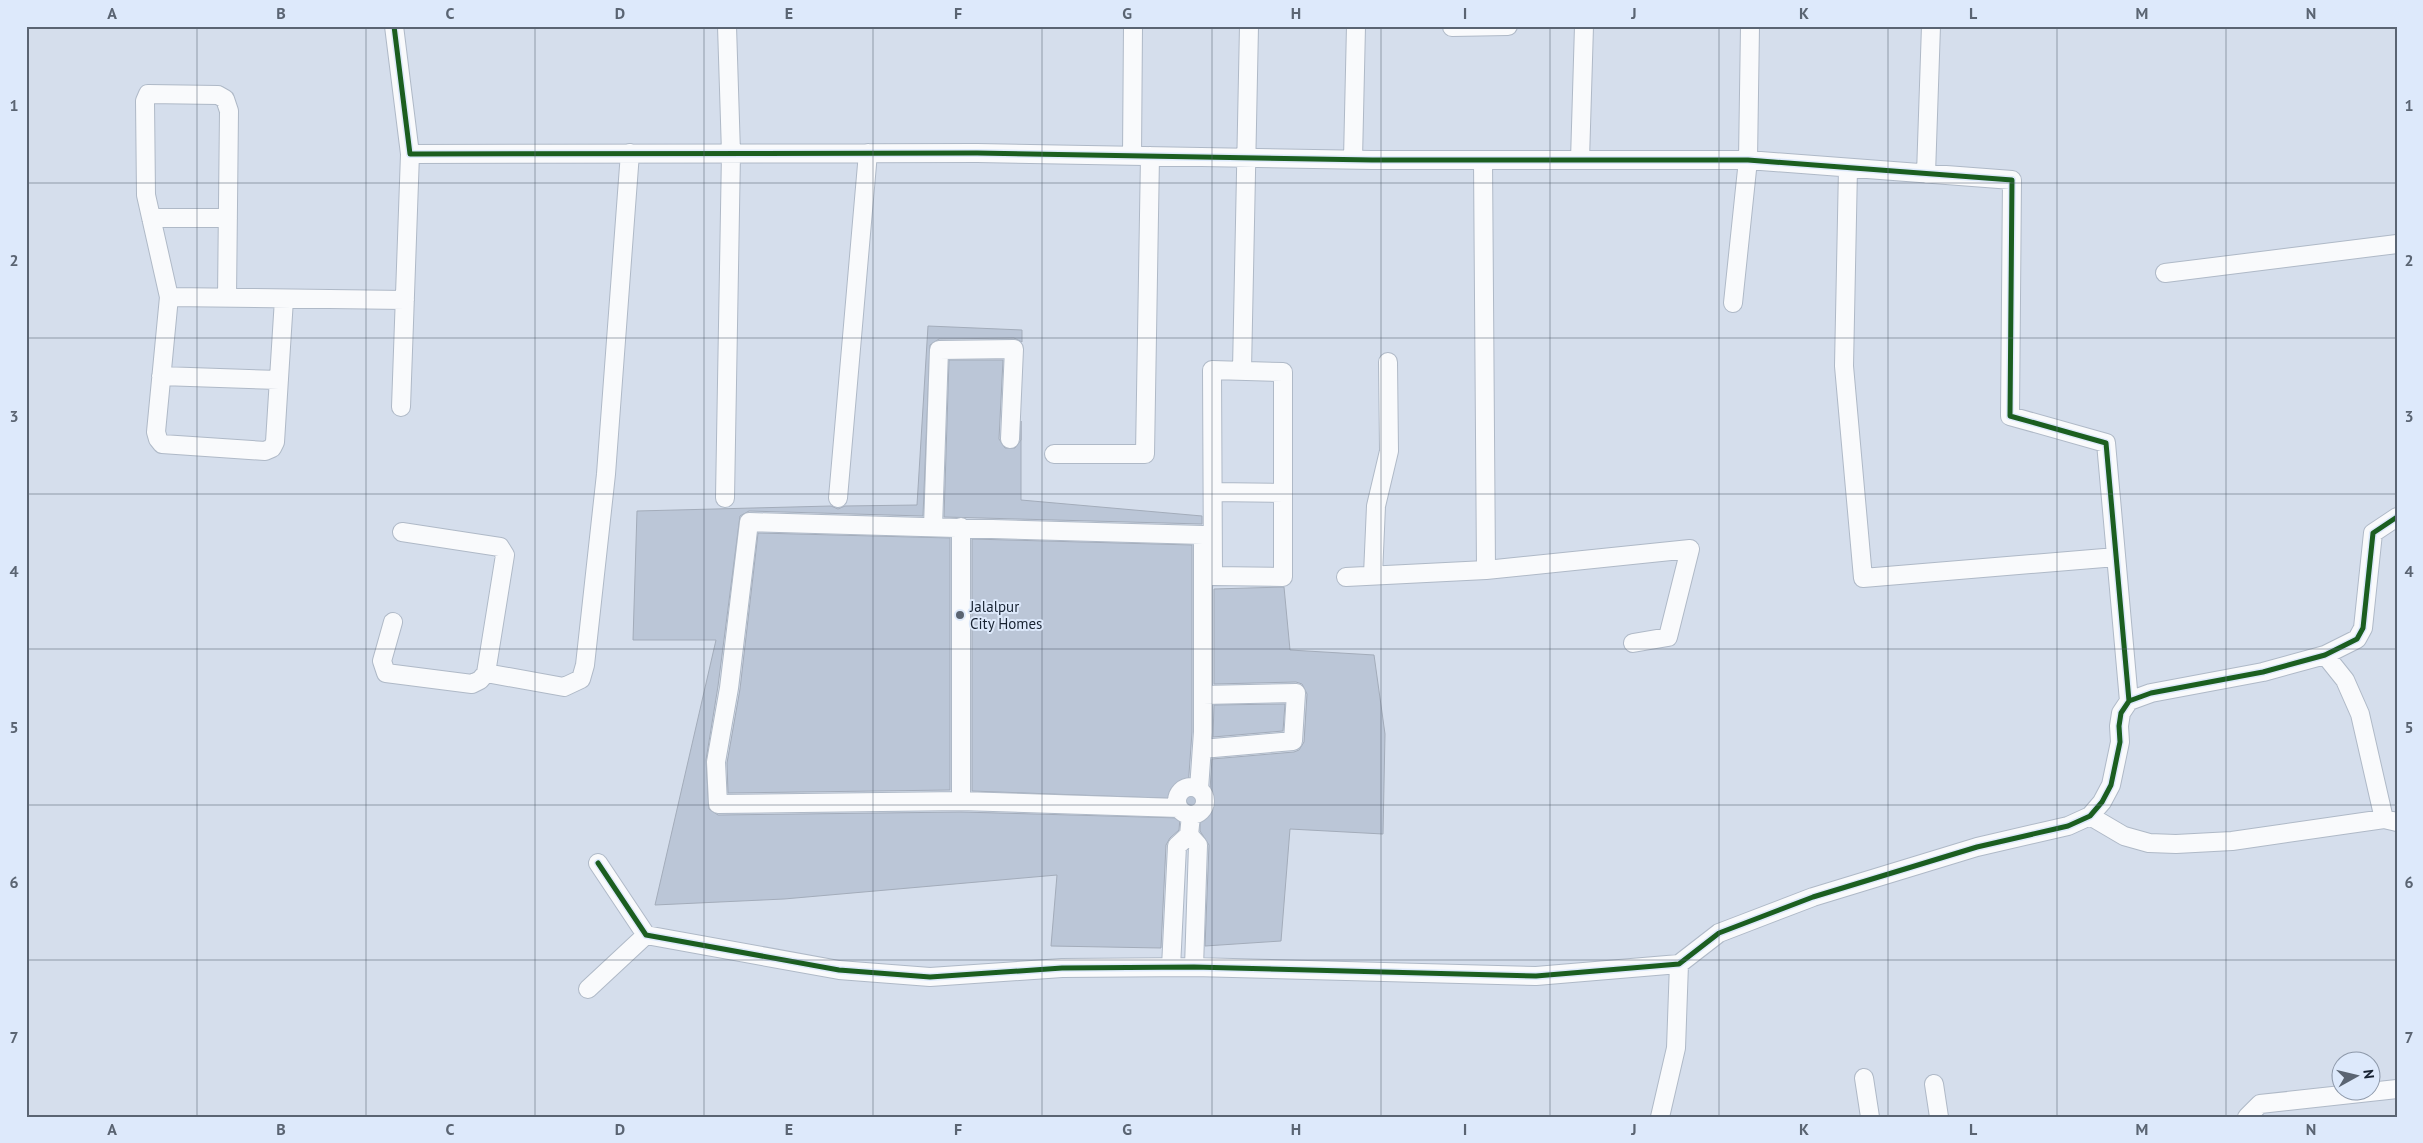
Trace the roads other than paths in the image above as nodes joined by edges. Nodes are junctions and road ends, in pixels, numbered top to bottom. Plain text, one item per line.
1 (394, 26) edge
2 (727, 26) edge
3 (1133, 26) edge
4 (1249, 26) edge
5 (1356, 26) edge
6 (1508, 26) edge
7 (1584, 26) edge
8 (1750, 26) edge
9 (1930, 26) edge
10 (1452, 27) edge
11 (630, 153) junction
12 (731, 153) junction
13 (868, 153) junction
14 (410, 154) junction
15 (1132, 156) junction
16 (1150, 156) junction
17 (1247, 158) junction
18 (1353, 159) junction
19 (1484, 160) junction
20 (1580, 160) junction
21 (1748, 160) junction
22 (1848, 168) junction
23 (1926, 174) junction
24 (151, 218) junction
25 (228, 218) junction
26 (2397, 244) edge
27 (2165, 273) dead end
28 (169, 297) junction
29 (227, 298) junction
30 (284, 299) junction
31 (405, 300) junction
32 (1733, 303) dead end
33 (1388, 362) dead end
34 (1242, 370) junction
35 (161, 376) junction
36 (279, 380) junction
37 (401, 407) dead end
38 (1010, 439) dead end
39 (1054, 454) dead end
40 (1213, 492) junction
41 (1283, 493) junction
42 (725, 498) dead end
43 (838, 498) dead end
44 (2397, 517) edge
45 (933, 527) junction
46 (961, 527) junction
47 (402, 532) dead end
48 (2116, 557) junction
49 (1486, 570) junction
50 (1373, 575) junction
51 (1346, 577) dead end
52 (393, 622) dead end
53 (1633, 643) dead end
54 (2325, 655) junction
55 (486, 673) junction
56 (1203, 695) junction
57 (2129, 701) junction
58 (1202, 750) junction
59 (961, 801) junction
60 (1185, 812) junction
61 (2090, 816) junction
62 (2390, 820) edge
63 (1189, 834) junction
64 (598, 863) dead end
65 (646, 936) junction
66 (1679, 964) junction
67 (1194, 967) junction
68 (1171, 968) junction
69 (588, 988) dead end
70 (1864, 1078) dead end
71 (1934, 1084) dead end
72 (2397, 1089) edge
73 (1660, 1117) edge
74 (1870, 1117) edge
75 (1939, 1117) edge
76 (2247, 1117) edge

1 - 14 street
2 - 12 street
3 - 15 street
4 - 17 street
5 - 18 street
6 - 10 street
7 - 20 street
8 - 21 street
9 - 23 street
11 - 12 street
11 - 14 street
11 - 55 street
12 - 13 street
12 - 42 street
13 - 15 street
13 - 43 street
14 - 31 street
15 - 16 street
16 - 17 street
16 - 39 street
17 - 18 street
17 - 34 street
18 - 19 street
19 - 20 street
19 - 49 street
20 - 21 street
21 - 22 street
21 - 32 street
22 - 23 street
22 - 48 street
23 - 48 street
24 - 25 street
24 - 25 street
24 - 28 street
25 - 29 street
26 - 27 street
28 - 29 street
28 - 35 street
29 - 30 street
30 - 31 street
30 - 36 street
31 - 37 street
33 - 50 street
34 - 40 street
34 - 41 street
35 - 36 street
35 - 36 street
38 - 45 street
40 - 41 street
40 - 41 street
44 - 54 street
45 - 46 street
45 - 59 street
46 - 56 street
46 - 59 street
47 - 55 street
48 - 57 street
49 - 50 street
49 - 53 street
50 - 51 street
52 - 55 street
54 - 57 street
54 - 62 street
56 - 58 street
56 - 58 street
57 - 61 street
58 - 60 street
59 - 60 street
60 - 63 street
61 - 62 street
61 - 66 street
63 - 67 street
63 - 68 street
64 - 65 street
65 - 68 street
65 - 69 street
66 - 67 street
66 - 73 street
67 - 68 street
70 - 74 street
71 - 75 street
72 - 76 street

